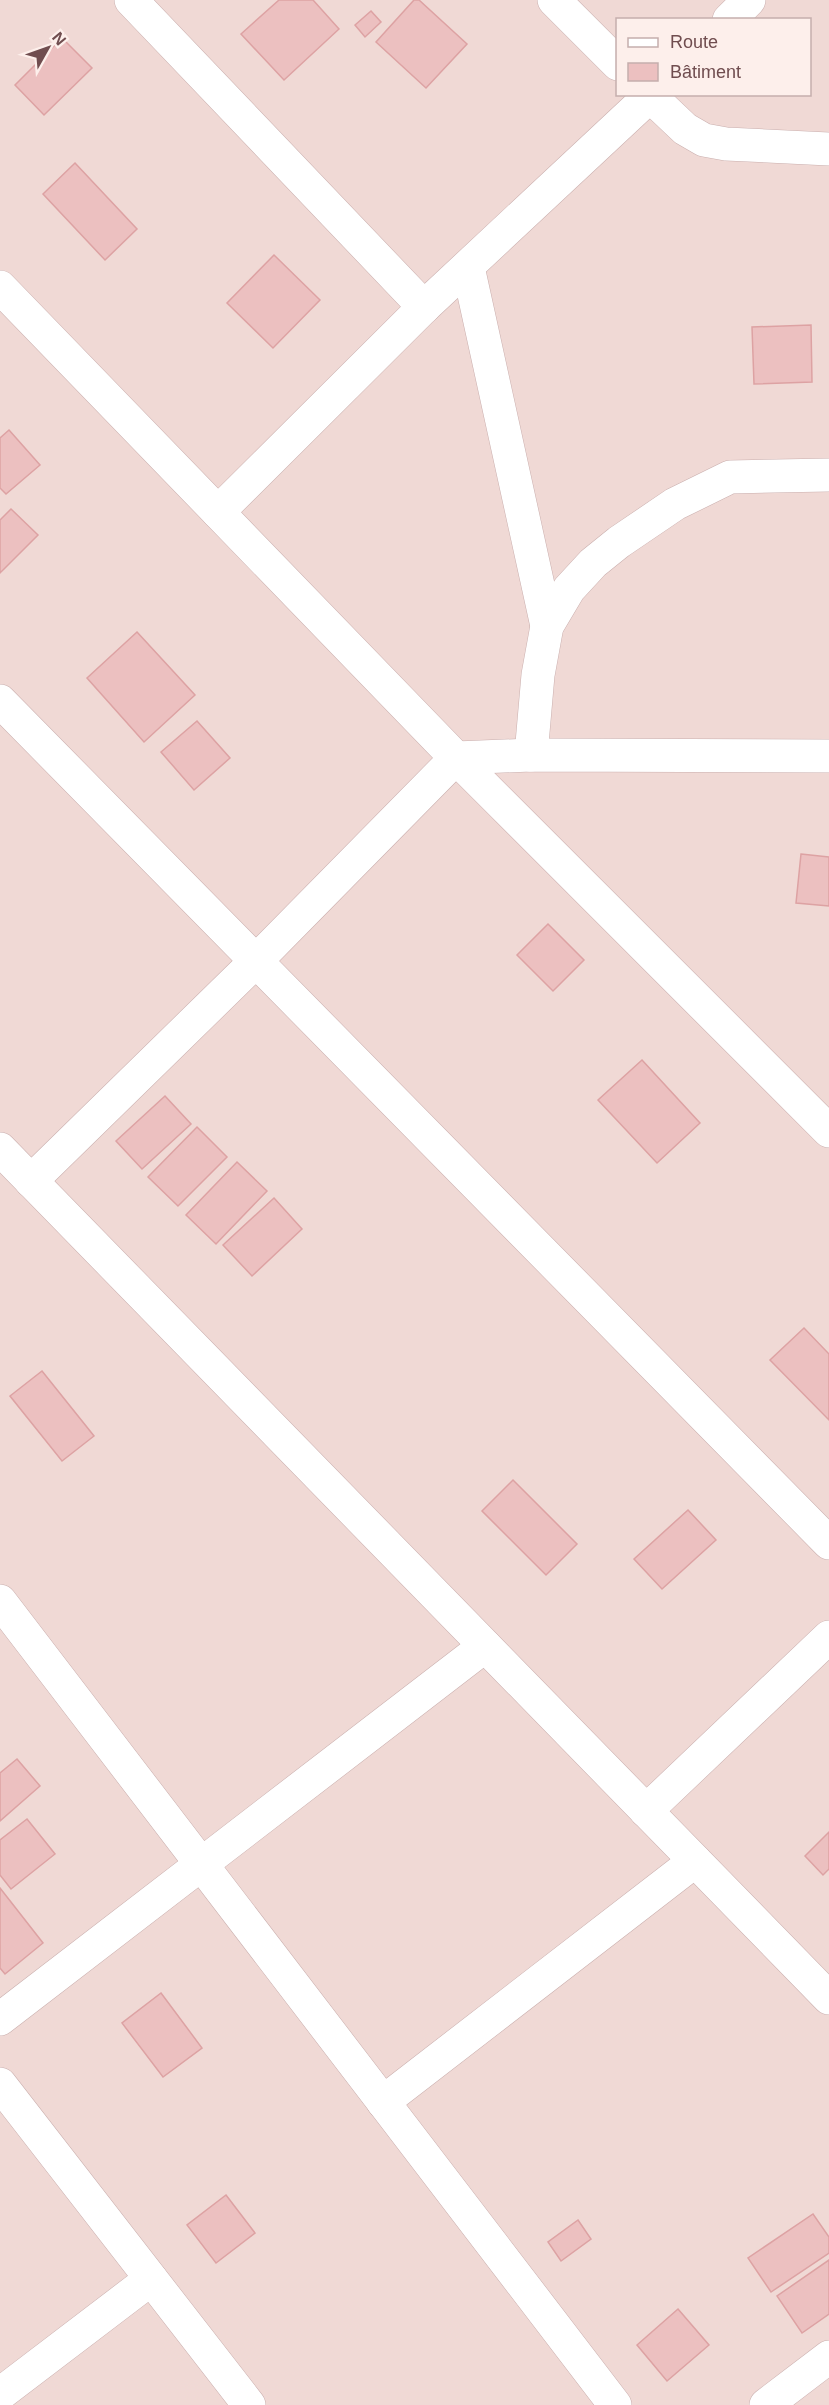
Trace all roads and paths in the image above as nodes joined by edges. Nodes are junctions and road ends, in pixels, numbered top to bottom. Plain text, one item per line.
1 (131, 0) edge
2 (554, 0) edge
3 (749, 0) edge
4 (731, 18) edge
5 (616, 62) edge
6 (649, 96) edge
7 (651, 96) edge
8 (829, 149) edge
9 (468, 267) junction
10 (4, 297) edge
11 (424, 307) junction
12 (829, 475) edge
13 (218, 512) junction
14 (547, 626) junction
15 (0, 701) edge
16 (531, 755) junction
17 (829, 756) edge
18 (456, 758) junction
19 (256, 961) junction
20 (829, 1131) edge
21 (0, 1149) edge
22 (31, 1181) junction
23 (829, 1543) edge
24 (0, 1601) edge
25 (829, 1637) edge
26 (485, 1646) junction
27 (646, 1811) junction
28 (695, 1861) junction
29 (202, 1865) junction
30 (829, 1998) edge
31 (0, 2019) edge
32 (0, 2084) edge
33 (383, 2102) junction
34 (151, 2279) junction
35 (829, 2357) edge
36 (0, 2394) edge
37 (249, 2405) edge
38 (615, 2405) edge
39 (766, 2405) edge

1 - 11 street
2 - 5 street
3 - 4 street
6 - 9 street
7 - 8 street
9 - 11 street
9 - 14 street
10 - 13 street
11 - 13 street
12 - 14 street
13 - 18 street
14 - 16 street
15 - 19 street
16 - 17 street
16 - 18 street
18 - 19 street
18 - 20 street
19 - 22 street
19 - 23 street
21 - 22 street
22 - 26 street
24 - 29 street
25 - 27 street
26 - 27 street
26 - 29 street
27 - 28 street
28 - 30 street
28 - 33 street
29 - 31 street
29 - 33 street
32 - 34 street
33 - 38 street
34 - 36 street
34 - 37 street
35 - 39 street

